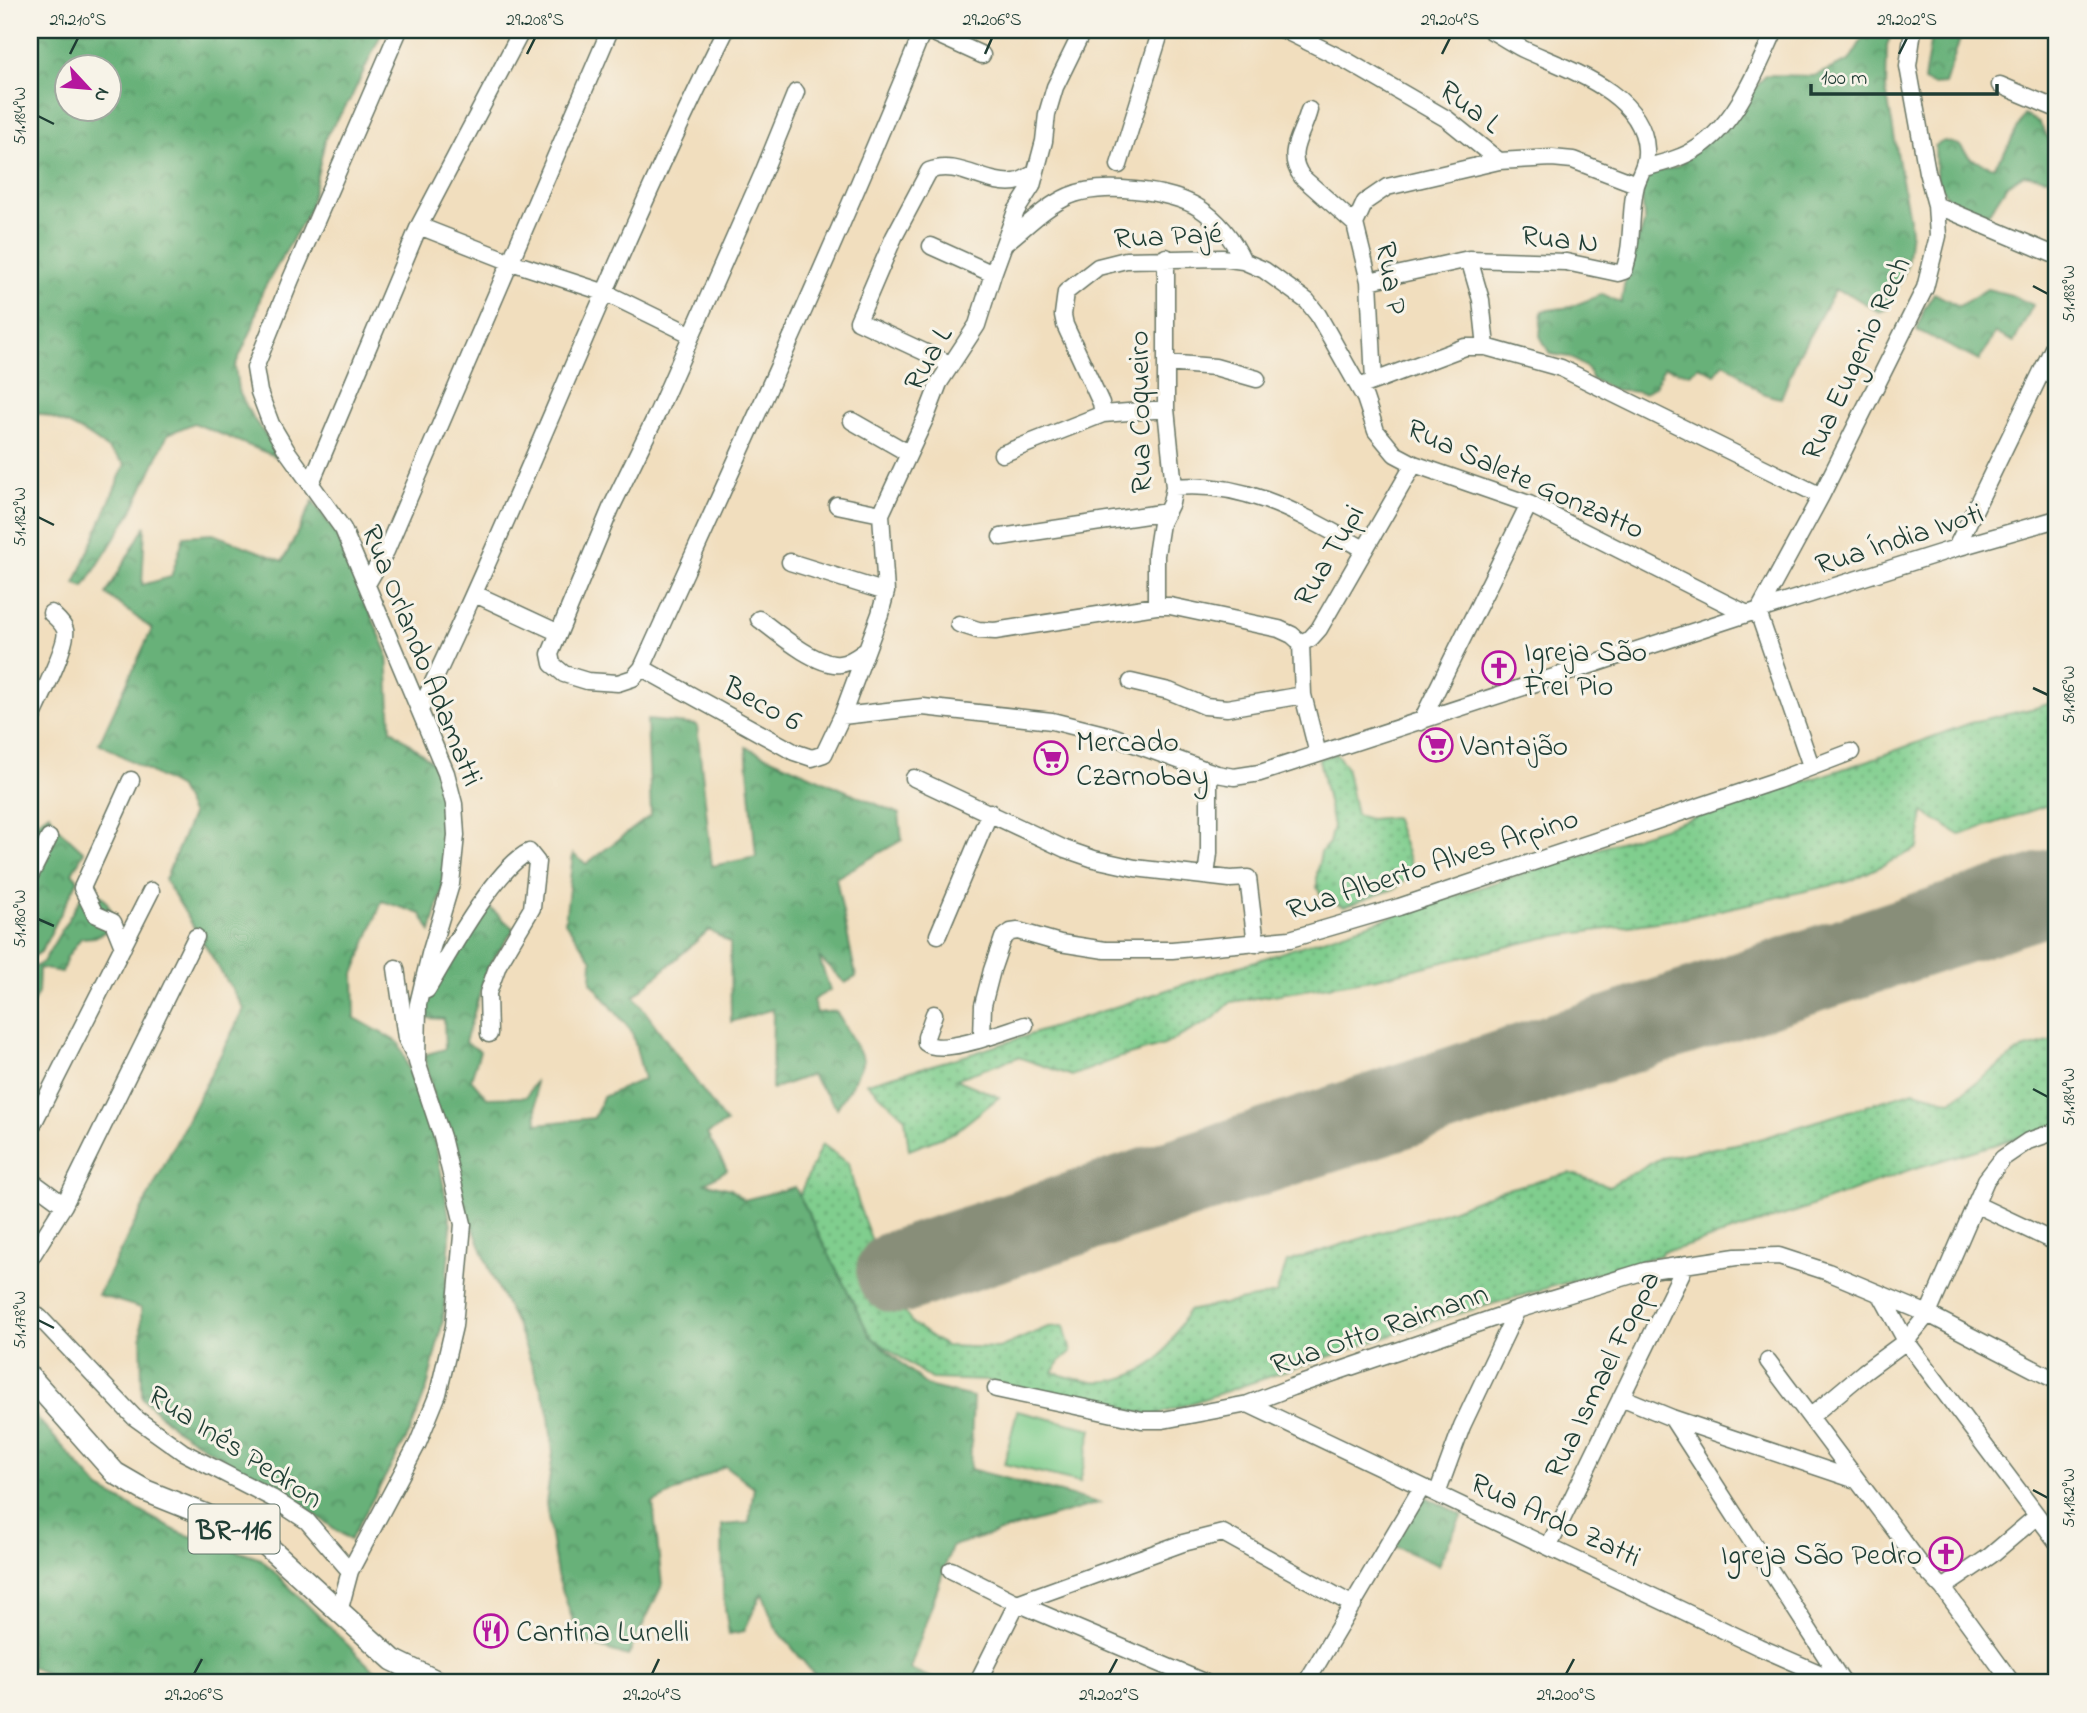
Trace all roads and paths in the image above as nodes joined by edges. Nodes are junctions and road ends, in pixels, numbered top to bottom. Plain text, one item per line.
1 (399, 30) edge
2 (522, 30) edge
3 (610, 30) edge
4 (726, 30) edge
5 (1083, 30) edge
6 (1161, 30) edge
7 (1284, 30) edge
8 (1490, 30) edge
9 (1775, 30) edge
10 (1913, 30) edge
11 (935, 32) edge
12 (982, 55) dead end
13 (2000, 85) dead end
14 (796, 92) dead end
15 (2057, 109) edge
16 (1309, 110) dead end
17 (1499, 161) junction
18 (1119, 165) dead end
19 (1644, 168) junction
20 (1035, 173) junction
21 (1636, 184) junction
22 (1937, 205) junction
23 (1355, 223) junction
24 (419, 226) junction
25 (1004, 244) junction
26 (931, 246) dead end
27 (2057, 256) edge
28 (1166, 257) junction
29 (1469, 259) junction
30 (1243, 261) junction
31 (511, 262) junction
32 (993, 274) junction
33 (1369, 281) junction
34 (606, 293) junction
35 (690, 334) junction
36 (2057, 340) edge
37 (1486, 346) junction
38 (950, 363) junction
39 (1166, 363) junction
40 (1257, 379) dead end
41 (1366, 384) junction
42 (1166, 409) junction
43 (1103, 414) junction
44 (852, 421) dead end
45 (908, 453) junction
46 (1002, 454) dead end
47 (1414, 464) junction
48 (311, 483) junction
49 (1174, 488) junction
50 (1821, 496) junction
51 (1529, 504) junction
52 (837, 505) dead end
53 (1167, 512) junction
54 (881, 514) junction
55 (2057, 519) edge
56 (1001, 537) dead end
57 (1956, 548) junction
58 (1364, 549) junction
59 (790, 562) dead end
60 (367, 584) junction
61 (886, 592) junction
62 (475, 594) junction
63 (1156, 606) junction
64 (51, 613) dead end
65 (1752, 613) junction
66 (759, 619) dead end
67 (959, 624) dead end
68 (557, 632) junction
69 (1301, 643) junction
70 (864, 652) junction
71 (642, 668) junction
72 (1131, 682) dead end
73 (1303, 695) junction
74 (420, 710) junction
75 (842, 716) junction
76 (30, 722) edge
77 (1421, 722) junction
78 (1851, 752) dead end
79 (1318, 754) junction
80 (1811, 766) junction
81 (1209, 771) junction
82 (914, 778) dead end
83 (131, 780) dead end
84 (990, 812) junction
85 (50, 838) dead end
86 (30, 876) edge
87 (1206, 876) junction
88 (152, 891) dead end
89 (938, 934) dead end
90 (196, 937) dead end
91 (1256, 944) junction
92 (123, 947) junction
93 (396, 968) dead end
94 (418, 1004) junction
95 (934, 1014) dead end
96 (1025, 1025) dead end
97 (489, 1034) dead end
98 (982, 1038) junction
99 (417, 1062) junction
100 (30, 1130) edge
101 (2057, 1131) edge
102 (30, 1180) edge
103 (1975, 1203) junction
104 (64, 1205) junction
105 (2057, 1243) edge
106 (30, 1259) edge
107 (1685, 1264) junction
108 (1881, 1295) junction
109 (30, 1310) edge
110 (1517, 1310) junction
111 (1928, 1314) junction
112 (1906, 1341) junction
113 (1768, 1361) dead end
114 (30, 1377) edge
115 (2057, 1381) edge
116 (996, 1389) dead end
117 (1621, 1397) junction
118 (1248, 1405) junction
119 (1810, 1417) junction
120 (1672, 1418) junction
121 (1856, 1480) junction
122 (1429, 1490) junction
123 (2037, 1516) junction
124 (2057, 1542) edge
125 (1549, 1546) junction
126 (951, 1570) dead end
127 (350, 1571) junction
128 (1942, 1588) junction
129 (1017, 1603) junction
130 (1353, 1605) junction
131 (339, 1612) junction
132 (440, 1683) edge
133 (977, 1683) edge
134 (1206, 1683) edge
135 (1306, 1683) edge
136 (1842, 1683) edge
137 (2012, 1683) edge

1 - 48 street, Rua Orlando Adamatti
2 - 24 street
3 - 31 street
4 - 34 street
5 - 20 street, Rua L
6 - 18 street
7 - 17 street, Rua L
8 - 19 street
9 - 19 street
10 - 22 street, Rua Eugenio Rech
11 - 12 street
11 - 71 street
13 - 15 street
14 - 35 street
16 - 23 street
17 - 21 street, Rua L
17 - 23 street, Rua P
19 - 21 street, Rua N
20 - 25 street, Rua L
20 - 38 street
21 - 29 street, Rua N
22 - 27 street
22 - 50 street, Rua Eugenio Rech
23 - 33 street, Rua P
24 - 31 street
24 - 48 street
25 - 30 street
25 - 32 street, Rua L
26 - 32 street
28 - 30 street, Rua Pajé
28 - 39 street, Rua Coqueiro
28 - 43 street, Rua Pajé
29 - 33 street, Rua N
29 - 37 street
30 - 41 street, Rua Salete Gonzatto
31 - 34 street
31 - 60 street
32 - 38 street, Rua L
33 - 41 street, Rua P
34 - 35 street
34 - 62 street
35 - 68 street
36 - 57 street
37 - 41 street
37 - 50 street
38 - 45 street, Rua L
39 - 40 street
39 - 42 street, Rua Coqueiro
41 - 47 street, Rua Salete Gonzatto
42 - 43 street
42 - 49 street, Rua Coqueiro
43 - 46 street
44 - 45 street
45 - 54 street, Rua L
47 - 51 street, Rua Salete Gonzatto
47 - 58 street, Rua Tupi
48 - 60 street, Rua Orlando Adamatti
49 - 53 street, Rua Coqueiro
49 - 58 street
50 - 65 street, Rua Eugenio Rech
51 - 65 street, Rua Salete Gonzatto
51 - 77 street
52 - 54 street
53 - 56 street
53 - 63 street, Rua Coqueiro
54 - 61 street, Rua L
55 - 57 street, Rua Índia Ivoti
57 - 65 street, Rua Índia Ivoti
58 - 69 street, Rua Tupi
59 - 61 street
60 - 74 street, Rua Orlando Adamatti
61 - 70 street, Rua L
62 - 68 street
62 - 74 street
63 - 67 street
63 - 69 street
64 - 76 street
65 - 77 street, Rua Índia Ivoti
65 - 80 street
66 - 70 street
68 - 71 street
69 - 73 street, Rua Tupi
70 - 75 street, Rua L
71 - 75 street, Beco 6
72 - 73 street
73 - 79 street, Rua Tupi
74 - 94 street, Rua Orlando Adamatti
75 - 81 street, Rua Índia Ivoti
77 - 79 street, Rua Índia Ivoti
78 - 80 street, Rua Alberto Alves Arpino
79 - 81 street, Rua Índia Ivoti
80 - 91 street, Rua Alberto Alves Arpino
81 - 87 street
82 - 84 street
83 - 92 street
84 - 87 street
84 - 89 street
85 - 86 street
87 - 91 street
88 - 92 street
90 - 104 street
91 - 98 street, Rua Alberto Alves Arpino
92 - 100 street
93 - 99 street
94 - 97 street
94 - 99 street, Rua Orlando Adamatti
95 - 98 street
96 - 98 street
99 - 127 street, Rua Orlando Adamatti
101 - 103 street
102 - 104 street
103 - 105 street
103 - 111 street
104 - 106 street
107 - 108 street, Rua Otto Raimann
107 - 110 street, Rua Otto Raimann
107 - 117 street, Rua Ismael Foppa
108 - 111 street, Rua Otto Raimann
108 - 112 street
109 - 127 street, Rua Inês Pedron
110 - 118 street, Rua Otto Raimann
110 - 122 street
111 - 112 street
111 - 115 street, Rua Otto Raimann
112 - 119 street
112 - 123 street
113 - 119 street
114 - 131 main road, BR-116
116 - 118 street, Rua Otto Raimann
117 - 120 street
117 - 125 street, Rua Ismael Foppa
118 - 122 street, Rua Ardo Zatti
119 - 121 street
120 - 121 street
120 - 136 street
121 - 128 street
122 - 125 street, Rua Ardo Zatti
122 - 130 street
123 - 124 street
123 - 128 street
125 - 136 street, Rua Ardo Zatti
126 - 129 street
127 - 131 street, Rua Orlando Adamatti
128 - 137 street
129 - 130 street
129 - 133 street
129 - 134 street
130 - 135 street
131 - 132 main road, BR-116

